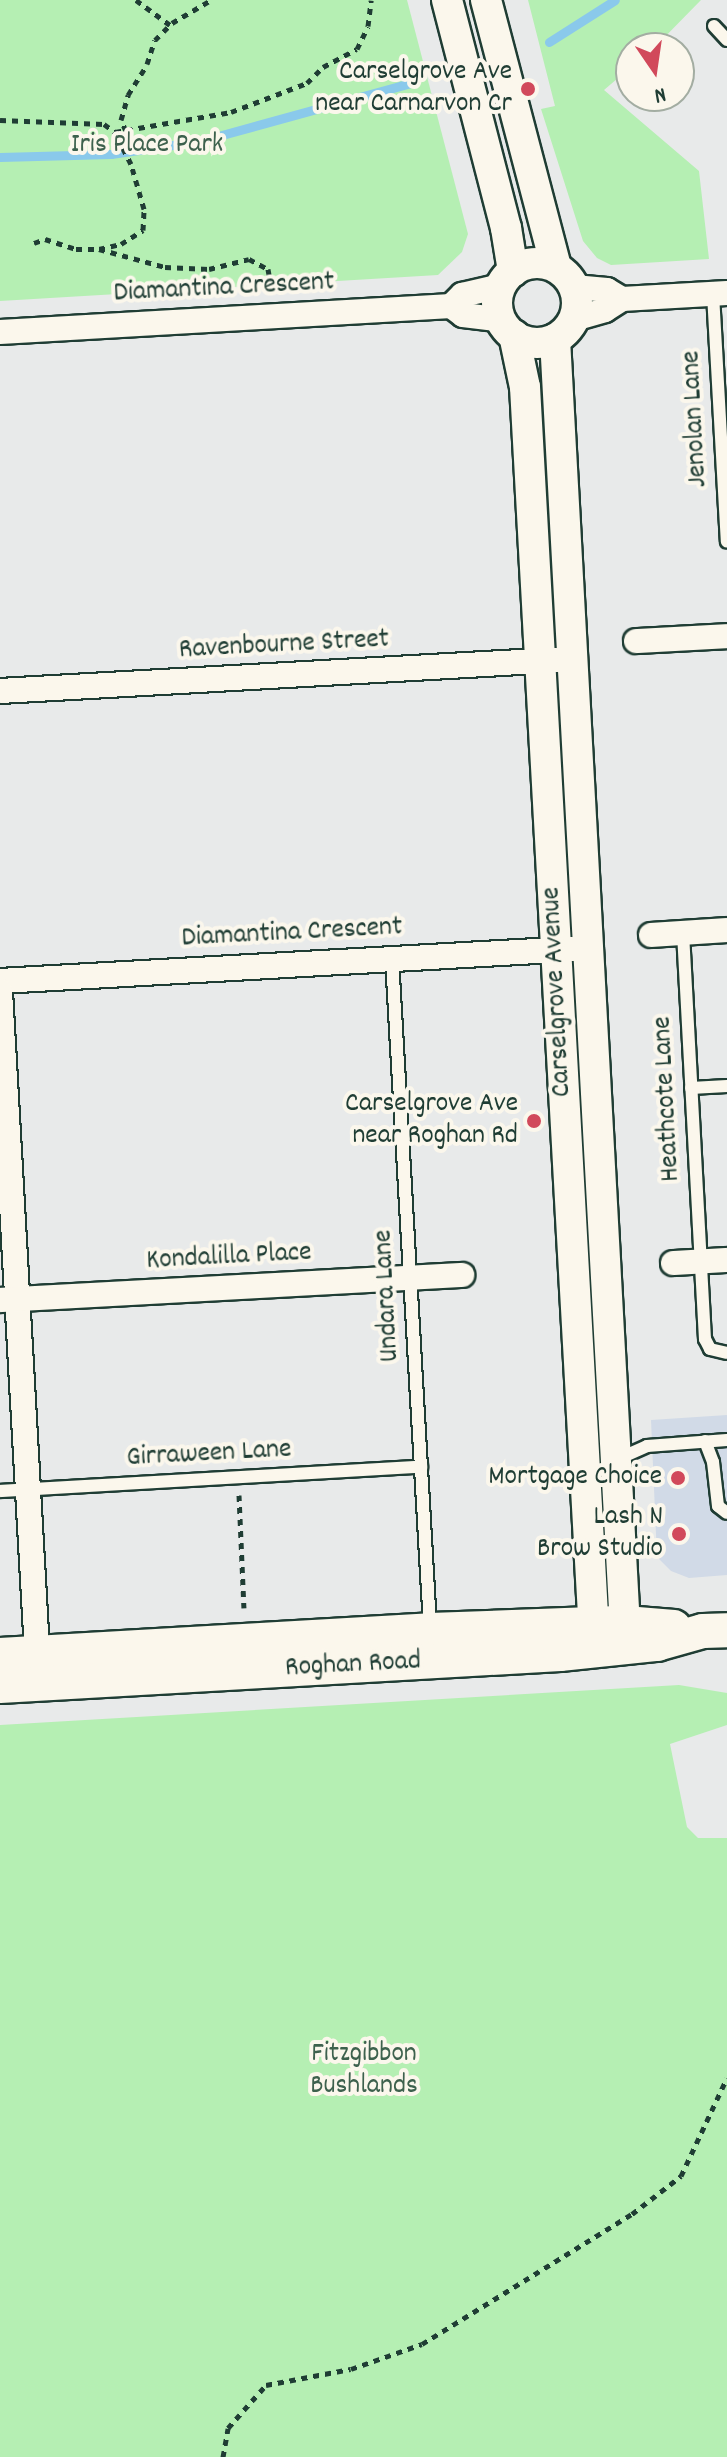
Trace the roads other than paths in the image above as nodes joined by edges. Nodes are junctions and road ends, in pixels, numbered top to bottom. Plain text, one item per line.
1 (447, 0) edge
2 (486, 0) edge
3 (714, 26) dead end
4 (727, 40) edge
5 (565, 277) junction
6 (507, 278) junction
7 (720, 294) edge
8 (622, 299) junction
9 (451, 306) junction
10 (507, 328) junction
11 (564, 329) junction
12 (0, 332) edge
13 (725, 464) edge
14 (727, 542) edge
15 (727, 636) edge
16 (636, 641) dead end
17 (571, 660) junction
18 (539, 662) junction
19 (0, 691) edge
20 (727, 930) edge
21 (683, 933) junction
22 (651, 935) dead end
23 (587, 948) junction
24 (556, 950) junction
25 (392, 959) junction
26 (0, 981) edge
27 (0, 991) edge
28 (727, 1086) edge
29 (691, 1088) junction
30 (727, 1260) edge
31 (701, 1262) junction
32 (673, 1263) dead end
33 (462, 1275) dead end
34 (411, 1278) junction
35 (8, 1300) edge
36 (727, 1353) edge
37 (727, 1440) edge
38 (705, 1441) junction
39 (615, 1460) junction
40 (421, 1467) junction
41 (28, 1489) junction
42 (0, 1491) edge
43 (727, 1513) edge
44 (430, 1630) junction
45 (715, 1631) edge
46 (610, 1636) junction
47 (0, 1655) edge
48 (38, 1668) junction
49 (0, 1686) edge

1 - 6 street
2 - 5 street
3 - 4 lane
5 - 6 street
5 - 8 street
5 - 11 street
6 - 9 street, Diamantina Crescent
6 - 10 street
7 - 8 street
7 - 13 lane, Jenolan Lane
8 - 11 street
9 - 10 street, Diamantina Crescent
9 - 12 street, Diamantina Crescent
10 - 11 street
10 - 18 street, Carselgrove Avenue
11 - 17 street, Carselgrove Avenue
13 - 14 lane, Jenolan Lane
15 - 16 street
17 - 18 street, Ravenbourne Street
17 - 23 street, Carselgrove Avenue
18 - 19 street, Ravenbourne Street
18 - 24 street, Carselgrove Avenue
20 - 21 street
21 - 22 street
21 - 29 lane, Heathcote Lane
23 - 24 street, Diamantina Crescent
23 - 39 street, Carselgrove Avenue
24 - 25 street, Diamantina Crescent
24 - 46 street, Carselgrove Avenue
25 - 26 street, Diamantina Crescent
25 - 34 lane, Undara Lane
27 - 35 street
28 - 29 lane
29 - 31 lane, Heathcote Lane
30 - 31 street
31 - 32 street
31 - 36 lane, Heathcote Lane
33 - 34 street, Kondalilla Place
34 - 35 street, Kondalilla Place
34 - 40 lane, Undara Lane
35 - 41 street
37 - 38 lane
38 - 39 lane
38 - 43 lane
39 - 46 street, Carselgrove Avenue
40 - 41 lane, Girraween Lane
40 - 44 lane, Undara Lane
41 - 42 lane, Girraween Lane
41 - 48 street
44 - 46 main road, Roghan Road
44 - 48 main road, Roghan Road
45 - 46 main road, Roghan Road
46 - 48 main road, Roghan Road
47 - 48 main road, Roghan Road
48 - 49 main road, Roghan Road

